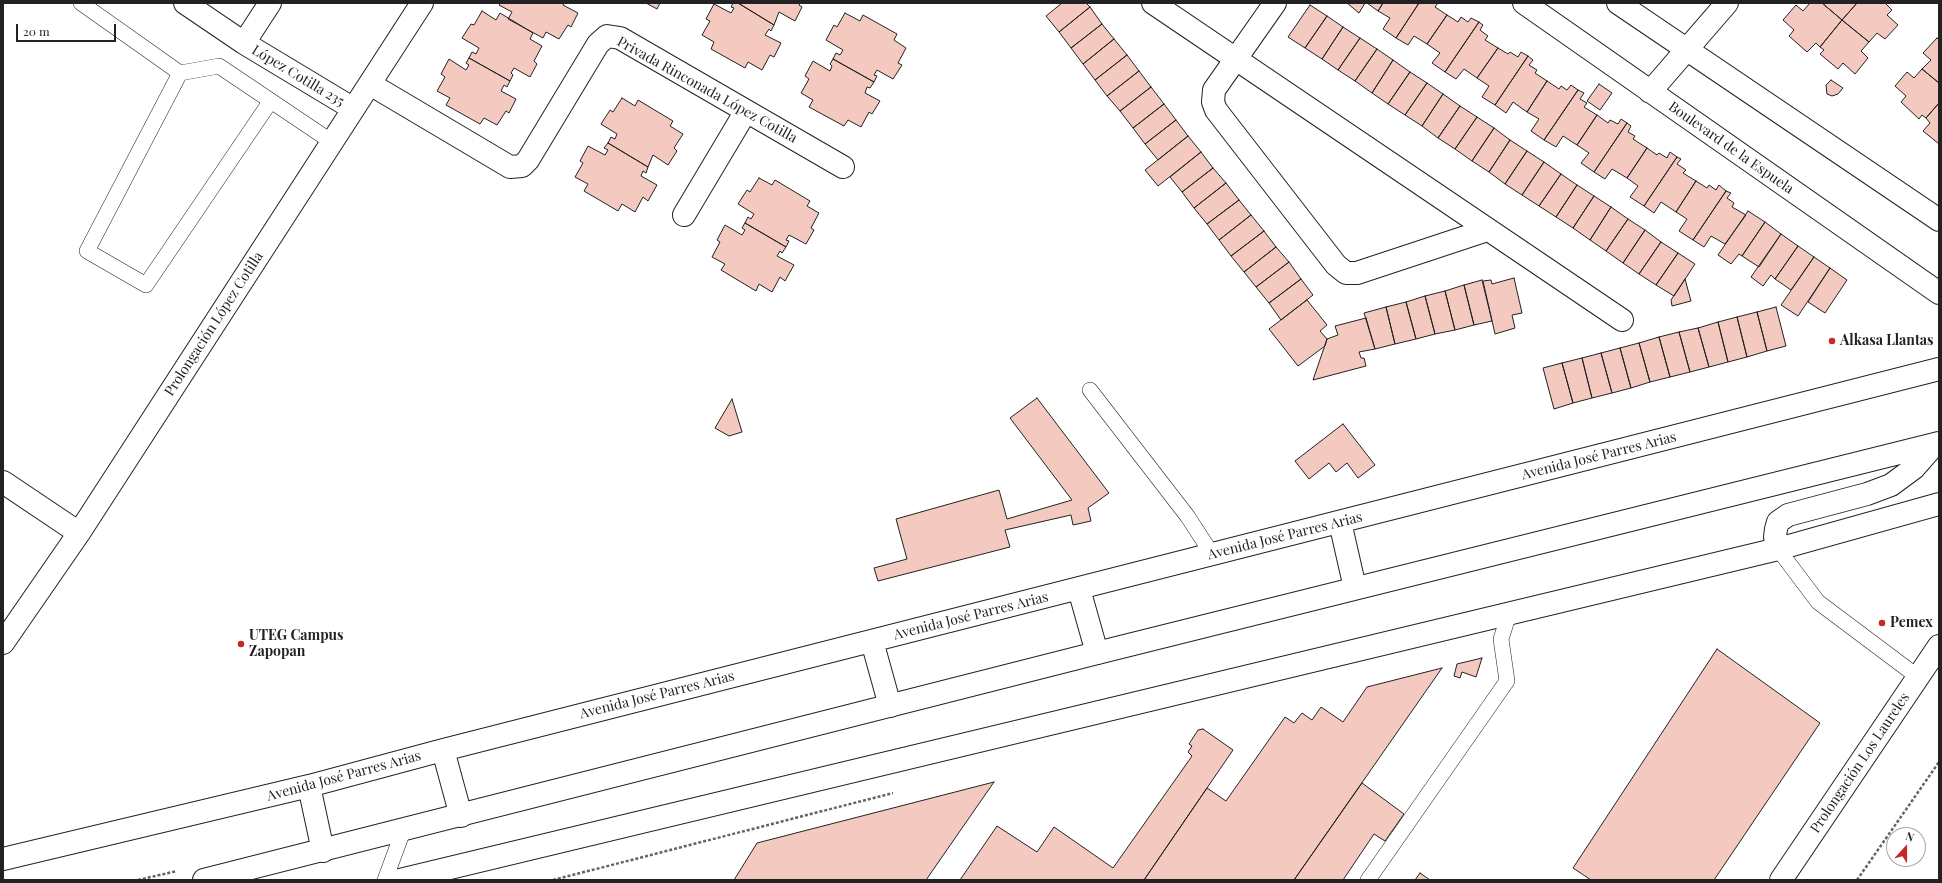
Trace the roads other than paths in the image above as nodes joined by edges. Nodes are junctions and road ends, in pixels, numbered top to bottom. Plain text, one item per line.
1 (81, 3) edge
2 (185, 3) edge
3 (270, 3) edge
4 (422, 3) edge
5 (1153, 3) edge
6 (1275, 3) edge
7 (1524, 3) edge
8 (1618, 3) edge
9 (1726, 3) edge
10 (244, 43) junction
11 (1687, 49) junction
12 (1236, 59) junction
13 (180, 73) junction
14 (370, 84) junction
15 (1650, 92) junction
16 (270, 102) junction
17 (352, 108) junction
18 (746, 112) junction
19 (332, 142) junction
20 (843, 167) dead end
21 (684, 215) dead end
22 (1937, 215) edge
23 (1487, 230) junction
24 (1939, 294) edge
25 (1622, 320) dead end
26 (1939, 369) edge
27 (1090, 390) dead end
28 (1937, 444) edge
29 (3, 482) edge
30 (1939, 504) edge
31 (1340, 522) junction
32 (79, 533) junction
33 (1778, 549) junction
34 (1212, 554) junction
35 (1355, 588) junction
36 (1078, 589) junction
37 (1509, 614) junction
38 (872, 641) junction
39 (3, 643) edge
40 (1939, 646) edge
41 (1098, 653) junction
42 (1918, 677) junction
43 (890, 706) junction
44 (443, 750) junction
45 (309, 786) junction
46 (460, 816) junction
47 (403, 831) junction
48 (323, 850) junction
49 (3, 859) edge
50 (204, 880) edge
51 (385, 880) edge
52 (400, 880) edge
53 (1368, 880) edge
54 (1781, 880) edge

1 - 13 lane
2 - 10 street, López Cotilla 235
3 - 10 street, López Cotilla 235
4 - 14 street, Prolongación López Cotilla
5 - 12 street
6 - 12 street
7 - 15 street, Boulevard de la Espuela
8 - 11 street
9 - 11 street
10 - 17 street, López Cotilla 235
11 - 15 street
11 - 22 street
12 - 23 street
12 - 23 street
13 - 16 lane
13 - 16 lane
14 - 17 street, Prolongación López Cotilla
14 - 18 street, Privada Rinconada López Cotilla
15 - 24 street, Boulevard de la Espuela
16 - 19 lane
17 - 19 street, Prolongación López Cotilla
18 - 20 street, Privada Rinconada López Cotilla
18 - 21 street
19 - 32 street, Prolongación López Cotilla
23 - 25 street
26 - 31 street, Avenida José Parres Arias
27 - 34 lane
28 - 33 street
28 - 35 street
29 - 32 street
30 - 33 street
31 - 34 street, Avenida José Parres Arias
31 - 35 street
32 - 39 street, Prolongación López Cotilla
33 - 37 street
33 - 42 lane
34 - 36 street, Avenida José Parres Arias
35 - 41 street
36 - 38 street, Avenida José Parres Arias
36 - 41 street
37 - 52 street
37 - 53 lane
38 - 43 street
38 - 44 street, Avenida José Parres Arias
40 - 42 street, Prolongación Los Laureles
41 - 43 street
42 - 54 street, Prolongación Los Laureles
43 - 46 street
44 - 45 street, Avenida José Parres Arias
44 - 46 street
45 - 48 street
45 - 49 street, Avenida José Parres Arias
46 - 47 street
47 - 48 street
47 - 51 lane
48 - 50 street

